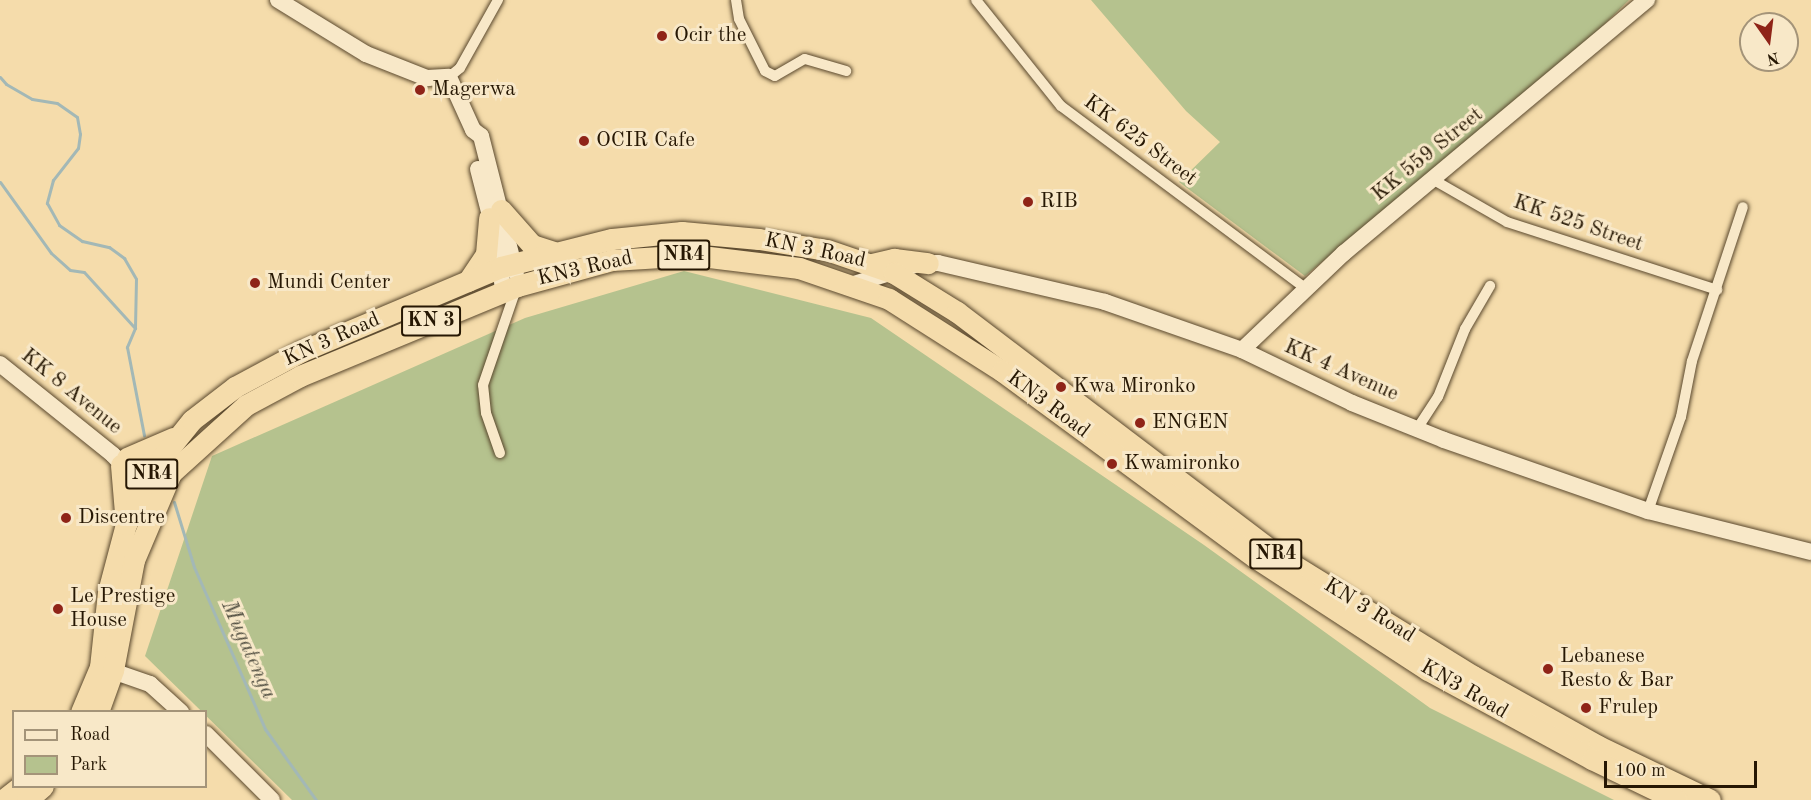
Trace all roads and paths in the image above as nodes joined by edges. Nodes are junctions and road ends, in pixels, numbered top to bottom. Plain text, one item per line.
1 (278, 0) edge
2 (498, 0) edge
3 (736, 0) edge
4 (976, 0) edge
5 (1647, 0) edge
6 (846, 71) dead end
7 (450, 77) junction
8 (1432, 179) junction
9 (1743, 207) dead end
10 (495, 214) junction
11 (553, 252) junction
12 (923, 263) junction
13 (508, 264) junction
14 (872, 264) junction
15 (894, 273) junction
16 (466, 283) junction
17 (851, 285) junction
18 (1490, 286) dead end
19 (918, 287) junction
20 (1305, 288) junction
21 (510, 289) junction
22 (1717, 290) junction
23 (1242, 350) junction
24 (360, 351) joint
25 (0, 364) edge
26 (1417, 429) junction
27 (182, 430) junction
28 (500, 453) dead end
29 (121, 459) junction
30 (157, 483) junction
31 (1648, 511) junction
32 (126, 524) junction
33 (1811, 552) edge
34 (106, 668) junction
35 (82, 710) edge
36 (98, 710) edge
37 (180, 710) edge
38 (207, 735) edge
39 (1595, 753) junction
40 (18, 788) edge
41 (41, 788) edge
42 (3, 800) edge
43 (27, 800) edge
44 (273, 800) edge
45 (1677, 800) edge
46 (1710, 800) edge

1 - 7 main road
2 - 7 street
3 - 6 street
4 - 20 street, KK 625 Street
5 - 8 main road, KK 559 Street
7 - 10 main road
8 - 20 main road, KK 559 Street
8 - 22 street, KK 525 Street
9 - 22 street
10 - 11 highway
10 - 13 main road
10 - 16 highway
11 - 13 highway, KN 3 Road / NR4
11 - 14 highway, KN 3 Road / NR4
12 - 14 highway
12 - 15 main road
12 - 19 highway
12 - 23 main road, KK 4 Avenue
13 - 16 highway, KN 3 Road / NR4
13 - 21 main road
14 - 15 highway, KN 3 Road / NR4
15 - 17 main road
15 - 19 highway, KN 3 Road / NR4
16 - 27 highway, KN 3 Road / NR4
17 - 21 highway, KN3 Road / NR4
17 - 39 highway, KN3 Road / NR4
18 - 26 street
19 - 39 highway, KN 3 Road / NR4
20 - 23 main road, KK 559 Street
21 - 24 highway, KN3 Road / KN 3
21 - 28 street
22 - 31 street
23 - 26 main road, KK 4 Avenue
24 - 30 highway, KN 3 Road / NR4
25 - 29 main road, KK 8 Avenue
26 - 31 main road, KK 4 Avenue
27 - 29 highway
27 - 30 highway, KN 3 Road / NR4
29 - 30 main road, KK 8 Avenue
29 - 32 highway
30 - 32 highway, KN 3 Road / NR4
30 - 34 highway, KN 3 Road / NR4
31 - 33 main road, KK 4 Avenue
32 - 34 highway, KN 3 Road / NR4
34 - 35 highway, KN 3 Road / NR4
34 - 36 highway, KN 3 Road / NR4
34 - 37 main road
38 - 44 main road
39 - 45 highway, KN3 Road / NR4
39 - 46 highway, KN 3 Road / NR4
40 - 42 highway
41 - 43 highway

